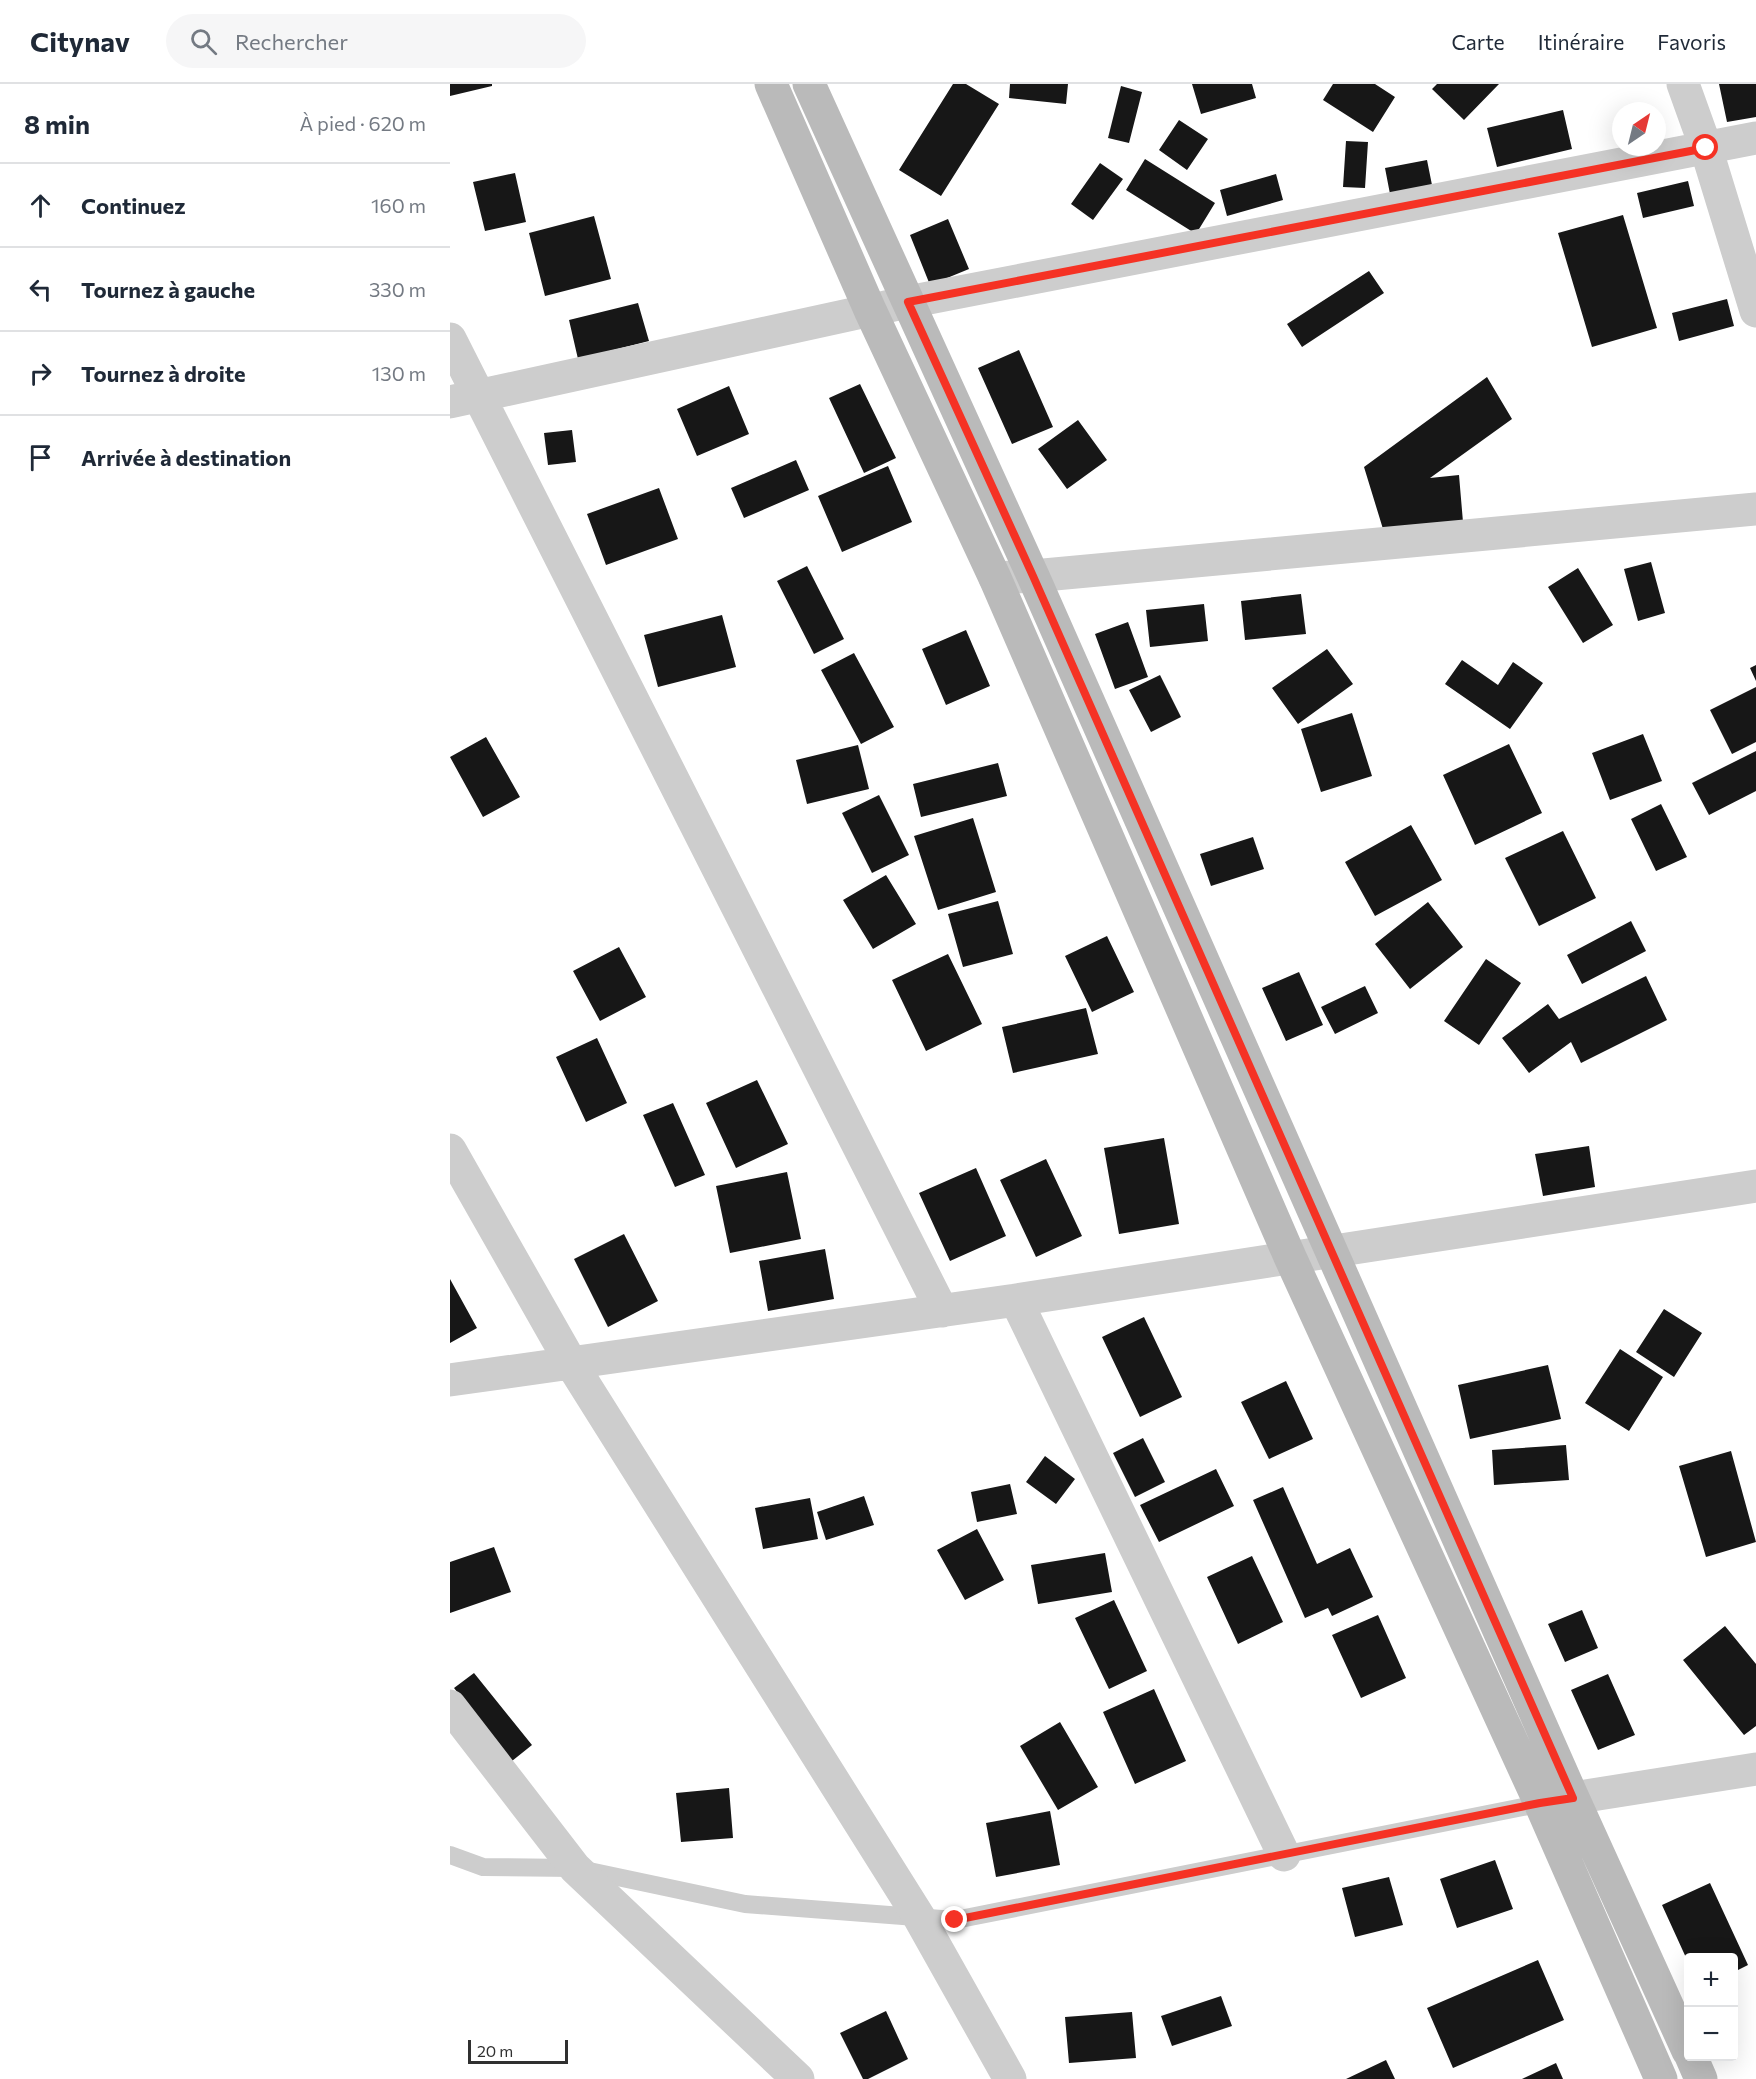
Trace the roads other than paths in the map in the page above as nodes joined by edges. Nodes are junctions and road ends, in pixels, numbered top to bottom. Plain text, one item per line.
1 (771, 84) edge
2 (809, 84) edge
3 (1683, 84) edge
4 (1756, 138) edge
5 (1706, 148) junction
6 (908, 302) junction
7 (870, 310) junction
8 (1756, 311) edge
9 (450, 339) edge
10 (465, 399) edge
11 (1756, 508) edge
12 (1033, 576) junction
13 (995, 578) junction
14 (450, 1150) edge
15 (1756, 1186) edge
16 (1331, 1250) junction
17 (1290, 1257) junction
18 (1016, 1300) junction
19 (942, 1311) junction
20 (570, 1363) junction
21 (450, 1380) edge
22 (450, 1706) edge
23 (1756, 1769) edge
24 (1573, 1798) junction
25 (1540, 1803) junction
26 (450, 1855) edge
27 (1284, 1855) junction
28 (576, 1868) junction
29 (920, 1917) junction
30 (1684, 2040) edge
31 (1693, 2061) edge
32 (798, 2079) edge
33 (1010, 2079) edge
34 (1661, 2079) edge
35 (1701, 2079) edge

1 - 7 main road
2 - 6 main road
3 - 5 street
4 - 5 street
5 - 6 street
5 - 8 street
6 - 7 street
6 - 12 main road
7 - 10 street
7 - 13 main road
9 - 10 street
10 - 19 street
11 - 12 street
12 - 13 street
12 - 16 main road
13 - 17 main road
14 - 20 street
15 - 16 street
16 - 17 street
16 - 24 main road
17 - 18 street
17 - 25 main road
18 - 19 street
18 - 27 street
19 - 20 street
20 - 21 street
20 - 29 street
22 - 28 street
23 - 24 street
24 - 25 lane
24 - 30 main road
25 - 27 lane
25 - 34 main road
26 - 28 lane
27 - 29 lane
28 - 29 lane
28 - 32 street
29 - 33 street
31 - 35 main road

